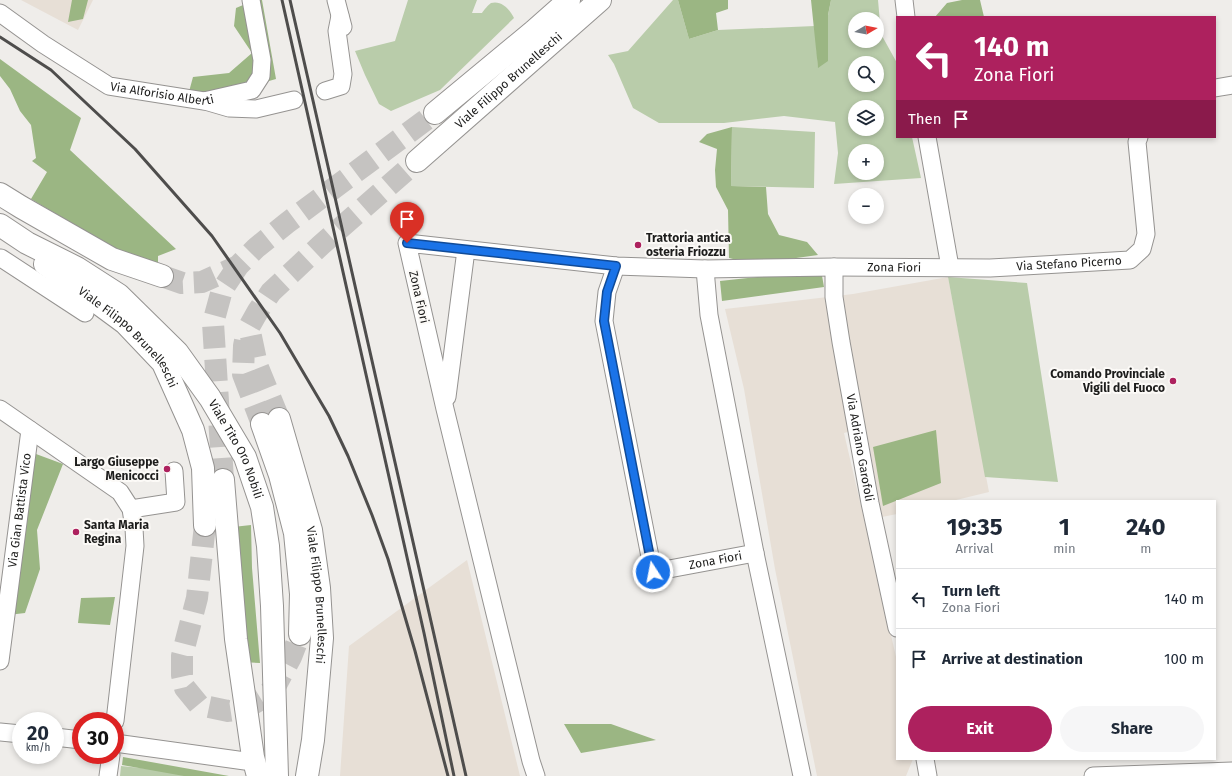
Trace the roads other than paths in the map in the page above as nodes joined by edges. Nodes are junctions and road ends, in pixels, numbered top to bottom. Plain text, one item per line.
1 (251, 0) edge
2 (569, 0) edge
3 (600, 0) edge
4 (904, 0) edge
5 (338, 8) edge
6 (0, 14) edge
7 (906, 16) edge
8 (353, 69) dead end
9 (1232, 85) edge
10 (1216, 88) edge
11 (325, 91) dead end
12 (294, 100) dead end
13 (204, 101) junction
14 (435, 113) tunnel mouth
15 (927, 138) edge
16 (1139, 138) edge
17 (417, 161) tunnel mouth
18 (0, 194) edge
19 (0, 225) edge
20 (27, 243) junction
21 (466, 250) junction
22 (0, 260) edge
23 (616, 266) junction
24 (834, 266) junction
25 (950, 267) junction
26 (705, 269) junction
27 (162, 276) tunnel mouth
28 (85, 313) dead end
29 (0, 409) edge
30 (445, 409) junction
31 (30, 430) junction
32 (174, 471) dead end
33 (223, 480) tunnel mouth
34 (131, 509) junction
35 (205, 525) tunnel mouth
36 (755, 554) junction
37 (896, 623) edge
38 (300, 634) tunnel mouth
39 (0, 662) edge
40 (116, 712) edge
41 (0, 732) edge
42 (12, 733) edge
43 (124, 745) edge
44 (925, 760) edge
45 (110, 764) edge
46 (251, 768) edge
47 (1232, 771) edge
48 (108, 776) edge
49 (277, 776) edge
50 (307, 776) edge
51 (536, 776) edge
52 (802, 776) edge
53 (928, 776) edge
54 (1093, 776) edge

1 - 13 street, Via Alforisio Alberti
2 - 14 street, Viale Filippo Brunelleschi
3 - 17 street, Viale Filippo Brunelleschi
4 - 7 street
5 - 8 street
5 - 11 street
6 - 13 street, Via Alforisio Alberti
9 - 10 street
12 - 13 street
15 - 25 street
16 - 25 street, Via Stefano Picerno
18 - 27 street
19 - 20 street, Viale Tito Oro Nobili
20 - 35 street, Viale Filippo Brunelleschi
20 - 49 street, Viale Tito Oro Nobili
21 - 23 street, Zona Fiori
21 - 30 street, Zona Fiori
21 - 30 street, Zona Fiori
22 - 28 street
23 - 26 street, Zona Fiori
23 - 36 street, Zona Fiori
24 - 25 street, Zona Fiori
24 - 26 street, Zona Fiori
24 - 37 street, Via Adriano Garofoli
26 - 36 street, Zona Fiori
29 - 31 street
30 - 51 street, Zona Fiori
31 - 34 street
31 - 39 street, Via Gian Battista Vico
32 - 34 street
33 - 46 street
34 - 40 street
36 - 52 street, Zona Fiori
38 - 50 street, Viale Filippo Brunelleschi
41 - 42 street
43 - 46 street
44 - 53 street
45 - 48 street
47 - 54 street

